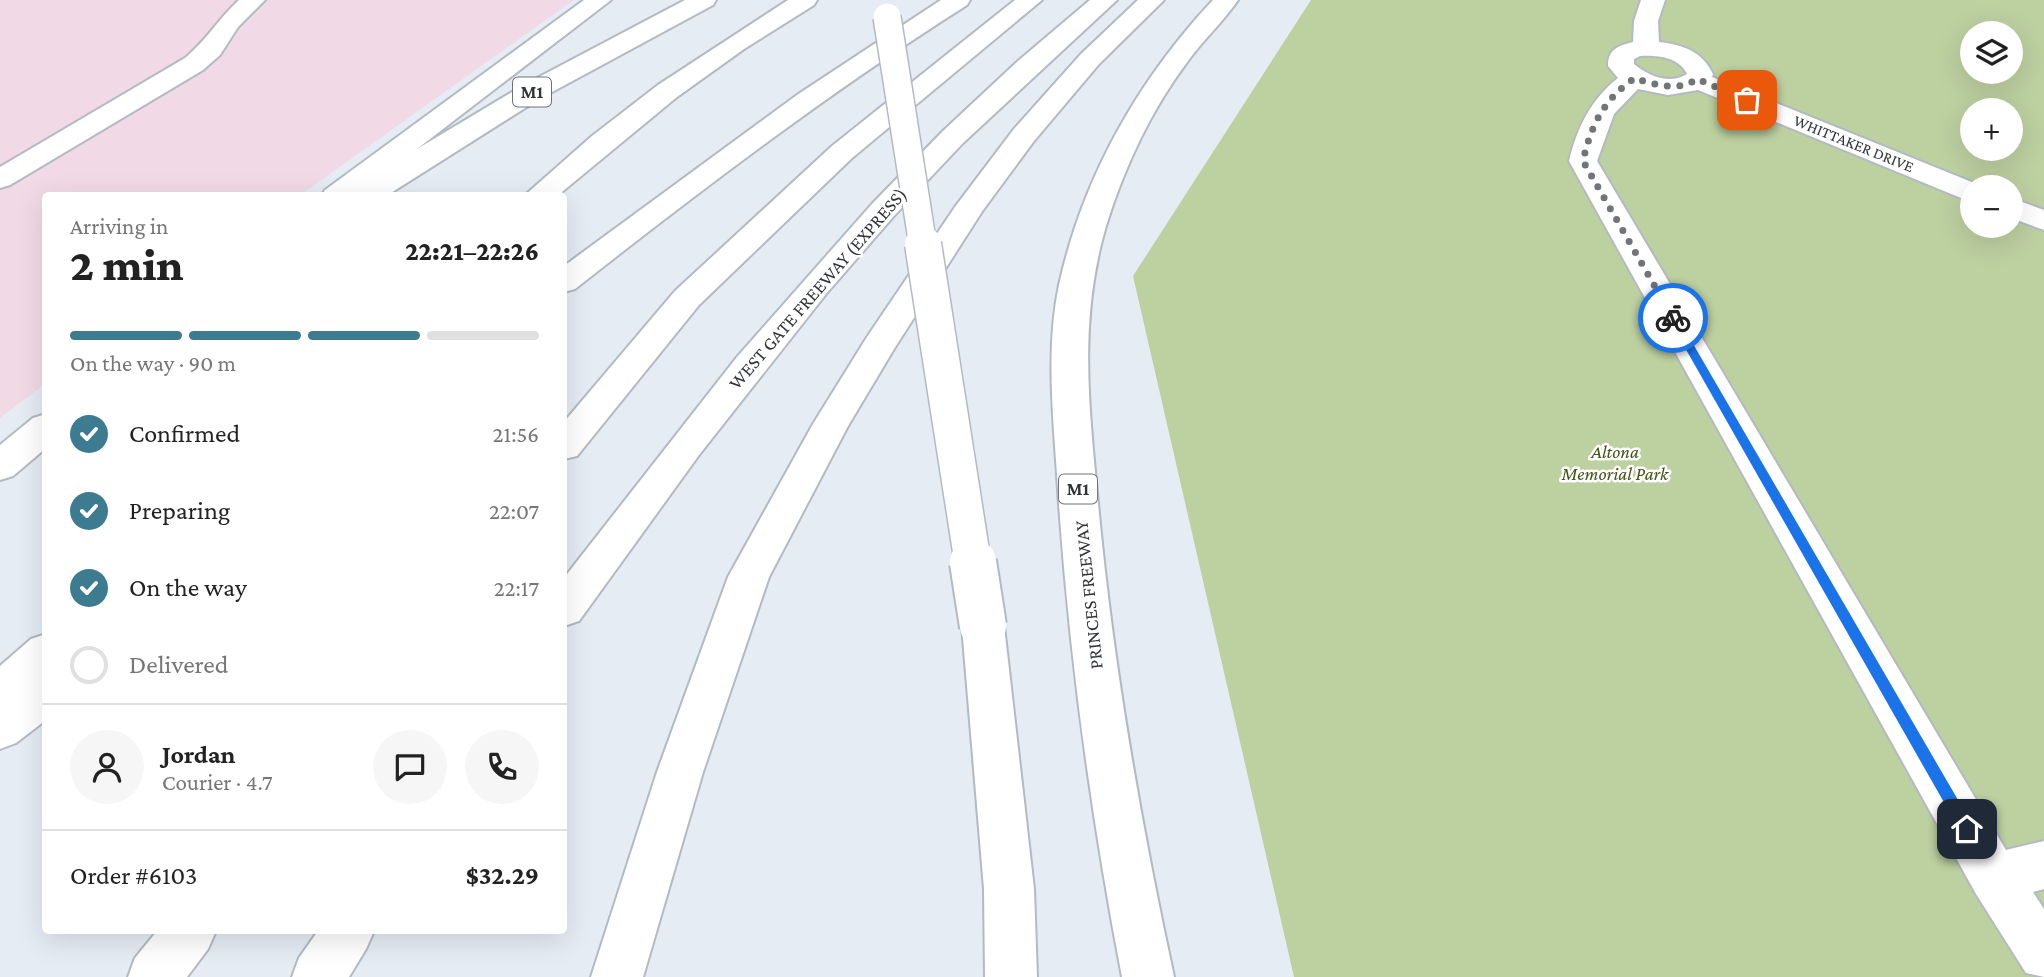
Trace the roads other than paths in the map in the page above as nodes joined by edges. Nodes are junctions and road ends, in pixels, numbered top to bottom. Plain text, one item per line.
1 (253, 0) edge
2 (599, 0) edge
3 (704, 0) edge
4 (805, 0) edge
5 (958, 0) edge
6 (1030, 0) edge
7 (1105, 0) edge
8 (1152, 0) edge
9 (1226, 0) edge
10 (1653, 0) edge
11 (885, 8) edge
12 (1640, 63) junction
13 (1697, 79) junction
14 (0, 179) edge
15 (1960, 187) edge
16 (341, 192) edge
17 (372, 192) edge
18 (544, 192) edge
19 (2023, 212) edge
20 (2044, 221) edge
21 (567, 280) edge
22 (42, 430) edge
23 (567, 442) edge
24 (42, 445) edge
25 (0, 466) edge
26 (0, 480) edge
27 (567, 605) edge
28 (42, 656) edge
29 (0, 693) edge
30 (42, 697) edge
31 (0, 729) edge
32 (2044, 866) edge
33 (1994, 877) junction
34 (188, 934) edge
35 (346, 934) edge
36 (2044, 955) edge
37 (154, 977) edge
38 (318, 977) edge
39 (617, 977) edge
40 (1011, 977) edge
41 (1148, 977) edge

1 - 14 main road
2 - 16 main road
3 - 17 main road, M1
4 - 18 main road
5 - 21 main road
6 - 23 main road
7 - 27 main road, WEST GATE FREEWAY (EXPRESS)
8 - 39 main road
9 - 41 main road, PRINCES FREEWAY / M1
10 - 12 main road
11 - 40 main road, bridge
12 - 13 main road
12 - 13 main road
12 - 33 main road
13 - 15 main road, WHITTAKER DRIVE
19 - 20 main road
22 - 25 main road
24 - 26 main road
28 - 29 main road
30 - 31 main road
32 - 33 main road
33 - 36 main road
34 - 37 main road
35 - 38 main road

